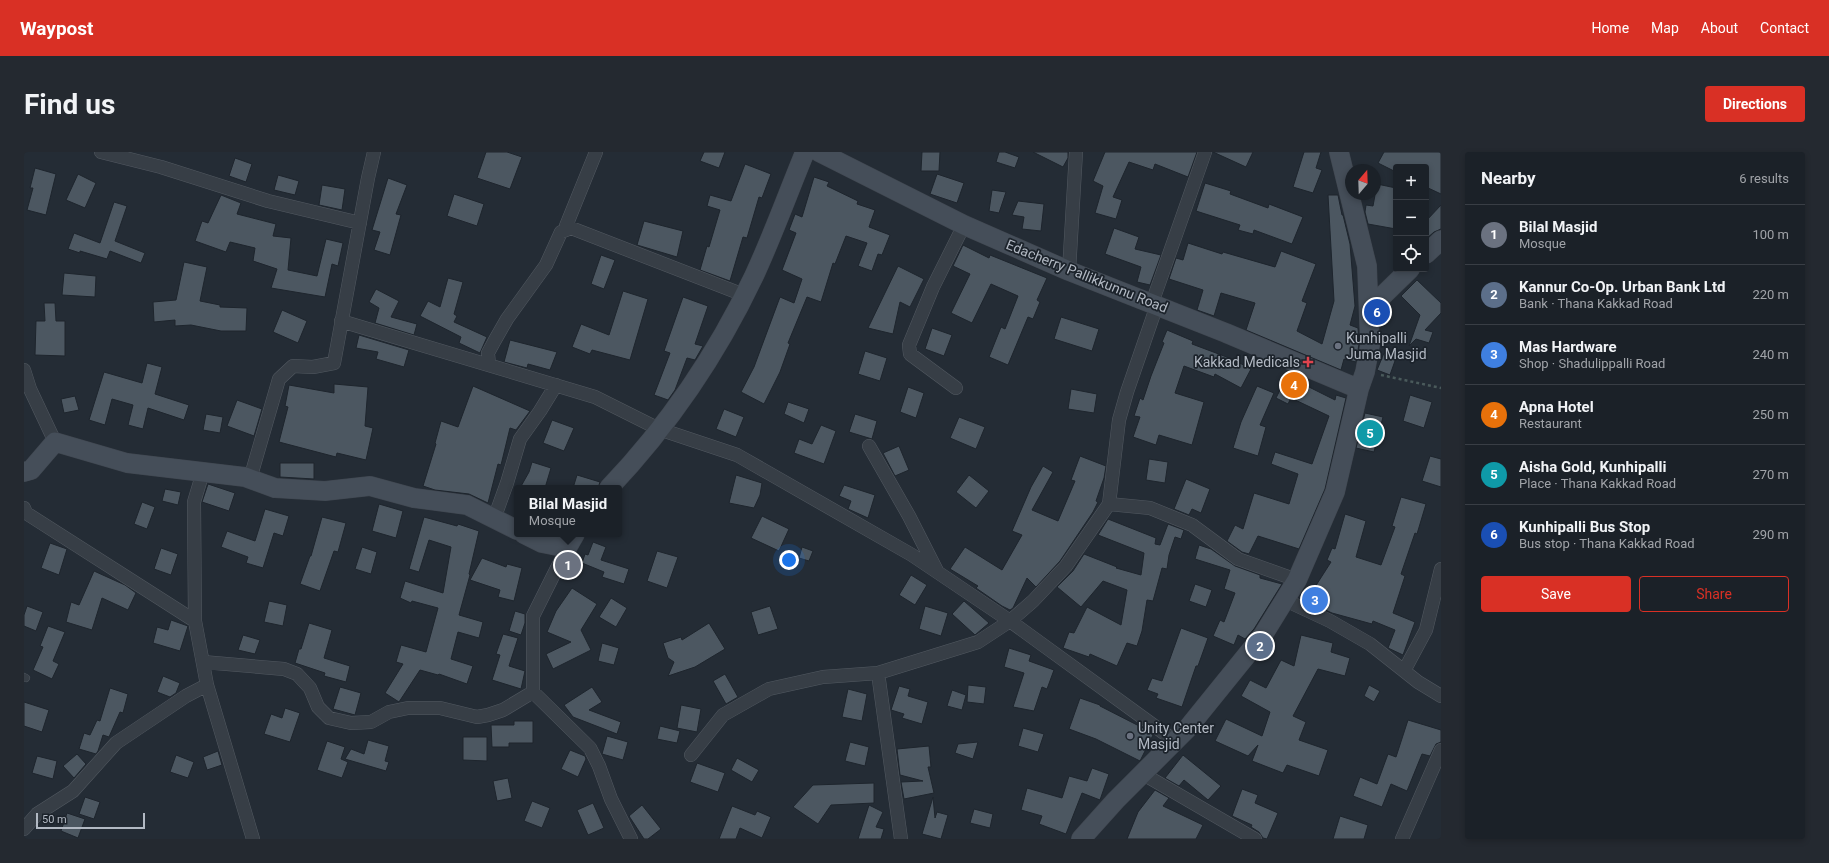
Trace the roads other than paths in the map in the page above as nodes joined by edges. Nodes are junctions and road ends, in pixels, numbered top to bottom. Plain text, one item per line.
1 (101, 152) edge
2 (374, 152) edge
3 (596, 152) edge
4 (805, 152) edge
5 (819, 152) edge
6 (1076, 152) edge
7 (1205, 152) edge
8 (1339, 152) edge
9 (360, 223) junction
10 (964, 225) junction
11 (571, 228) junction
12 (1441, 240) edge
13 (1429, 251) edge
14 (1069, 270) junction
15 (1407, 272) edge
16 (744, 295) junction
17 (1155, 304) junction
18 (1370, 308) junction
19 (341, 320) junction
20 (489, 365) junction
21 (24, 370) edge
22 (1362, 380) junction
23 (556, 385) junction
24 (956, 388) dead end
25 (660, 428) junction
26 (55, 442) junction
27 (869, 446) dead end
28 (24, 472) edge
29 (203, 472) junction
30 (250, 479) junction
31 (612, 485) edge
32 (1109, 504) junction
33 (24, 508) edge
34 (494, 518) junction
35 (514, 528) edge
36 (530, 537) edge
37 (571, 541) edge
38 (1441, 569) edge
39 (937, 573) junction
40 (1297, 580) junction
41 (1285, 600) junction
42 (195, 621) junction
43 (1010, 621) junction
44 (203, 662) junction
45 (1404, 671) junction
46 (878, 673) junction
47 (207, 684) junction
48 (533, 692) junction
49 (1441, 696) edge
50 (1175, 741) junction
51 (1441, 750) edge
52 (691, 755) dead end
53 (1143, 774) junction
54 (24, 829) edge
55 (253, 839) edge
56 (631, 839) edge
57 (901, 839) edge
58 (1081, 839) edge
59 (1255, 839) edge
60 (1402, 839) edge

1 - 9 street
2 - 9 street
3 - 11 street
4 - 16 main road
5 - 10 main road, Edacherry Pallikkunnu Road
6 - 14 street
7 - 17 street
8 - 18 main road
9 - 19 street
10 - 14 main road, Edacherry Pallikkunnu Road
10 - 24 street
11 - 16 street
11 - 20 street
12 - 13 main road
14 - 17 main road, Edacherry Pallikkunnu Road
15 - 18 main road
16 - 25 main road
17 - 22 main road, Edacherry Pallikkunnu Road
17 - 32 street
18 - 22 main road
19 - 20 street
19 - 30 street
20 - 23 street
21 - 26 street
22 - 40 main road
23 - 25 street
23 - 34 street
25 - 31 main road
25 - 39 street
26 - 28 main road
26 - 29 main road
27 - 39 street
29 - 30 main road
29 - 42 street
30 - 34 main road
32 - 40 street
32 - 43 street
33 - 42 street
34 - 35 main road
36 - 37 main road
37 - 48 street
38 - 45 street
39 - 43 street
40 - 41 main road
41 - 45 street
41 - 50 main road
42 - 44 street
43 - 46 street
43 - 50 street
44 - 47 street
44 - 48 street
45 - 49 street
46 - 52 street
46 - 57 street
47 - 54 street
47 - 55 street
48 - 56 street
50 - 53 main road
51 - 60 street
53 - 58 main road
53 - 59 street

